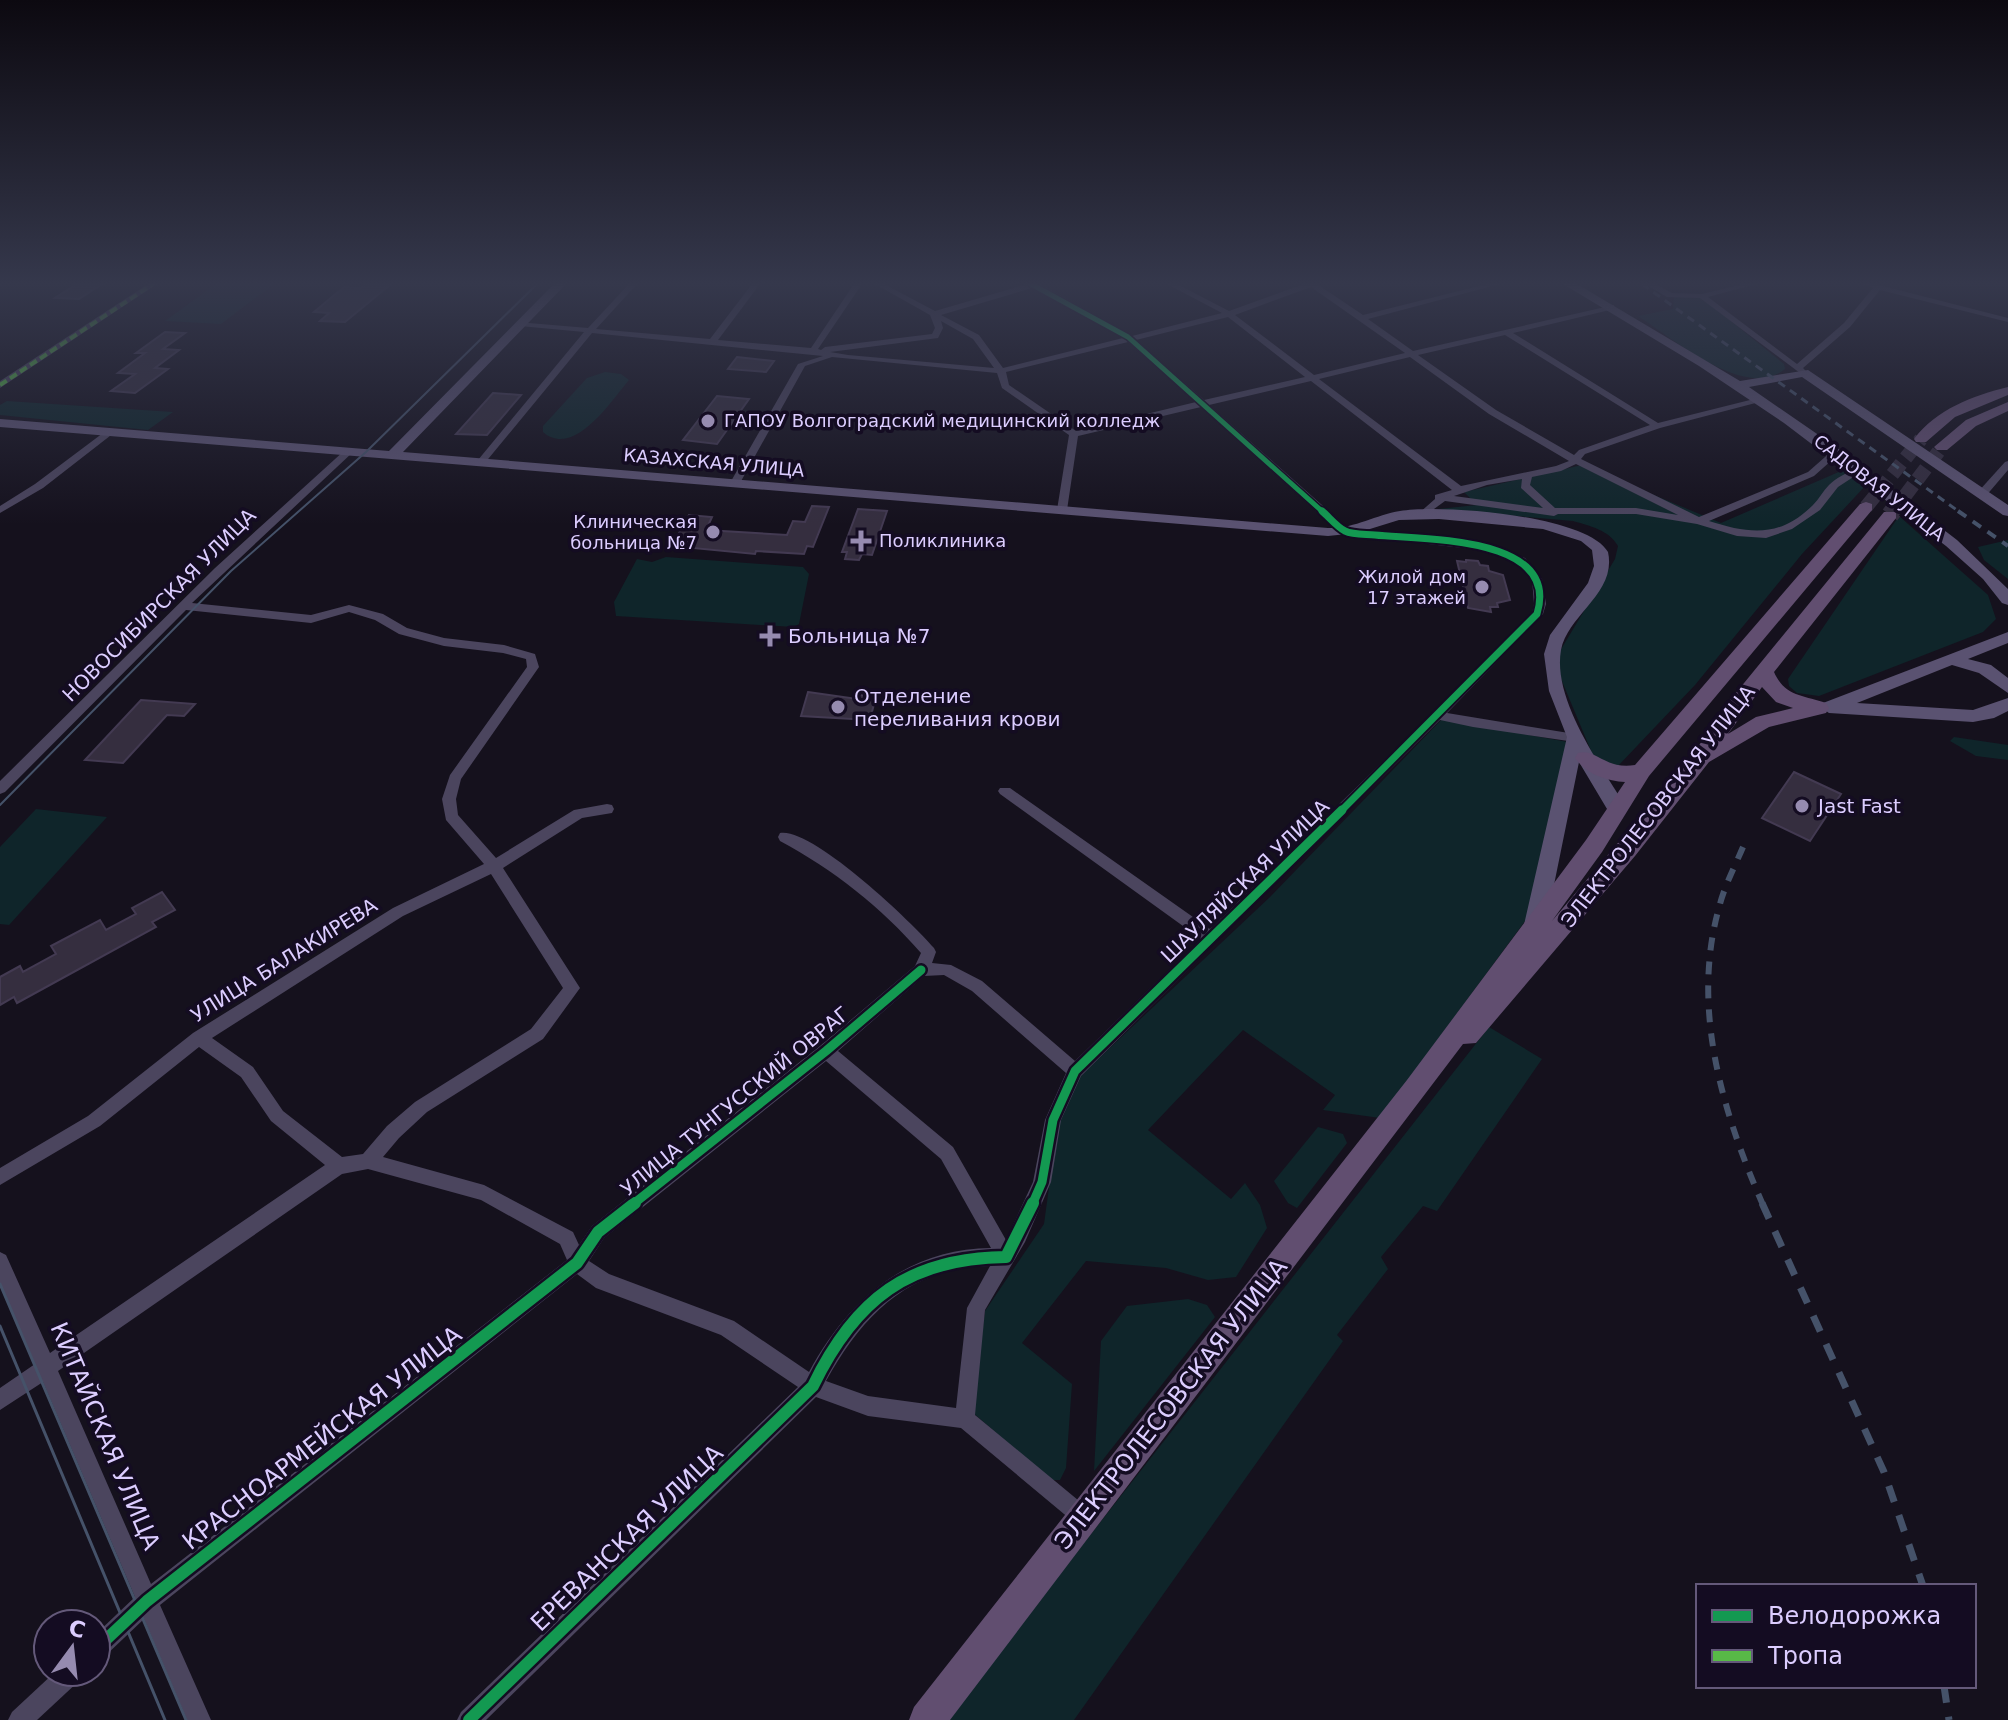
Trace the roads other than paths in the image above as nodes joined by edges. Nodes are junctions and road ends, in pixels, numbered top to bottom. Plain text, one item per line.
1 (31, 364) edge
2 (481, 364) edge
3 (562, 364) edge
4 (802, 364) edge
5 (924, 364) edge
6 (996, 364) edge
7 (1026, 364) edge
8 (1158, 364) edge
9 (1295, 364) edge
10 (1374, 364) edge
11 (1424, 364) edge
12 (1558, 364) edge
13 (1706, 364) edge
14 (1792, 364) edge
15 (1806, 364) edge
16 (1800, 370) junction
17 (1001, 371) junction
18 (1313, 378) junction
19 (0, 385) edge
20 (1741, 385) junction
21 (2008, 391) edge
22 (1762, 400) junction
23 (1203, 405) junction
24 (2008, 406) edge
25 (0, 423) edge
26 (1657, 426) junction
27 (110, 432) junction
28 (1074, 434) junction
29 (1921, 439) tunnel mouth
30 (1942, 447) tunnel mouth
31 (348, 452) junction
32 (1836, 452) junction
33 (393, 454) junction
34 (1576, 458) junction
35 (481, 462) junction
36 (2008, 464) edge
37 (1859, 470) junction
38 (1527, 476) junction
39 (735, 483) junction
40 (1459, 490) junction
41 (1981, 495) junction
42 (1439, 497) junction
43 (1866, 507) tunnel mouth
44 (0, 510) edge
45 (1062, 510) junction
46 (2008, 512) edge
47 (1554, 513) junction
48 (1423, 514) junction
49 (1890, 515) tunnel mouth
50 (1699, 521) junction
51 (1346, 532) junction
52 (2008, 600) edge
53 (183, 606) junction
54 (2008, 637) edge
55 (1953, 660) junction
56 (1764, 672) junction
57 (1897, 680) junction
58 (2008, 687) edge
59 (2008, 704) edge
60 (1824, 707) junction
61 (1438, 715) junction
62 (1938, 715) junction
63 (1575, 738) junction
64 (1585, 758) junction
65 (1700, 759) junction
66 (1642, 771) junction
67 (0, 789) edge
68 (1005, 791) dead end
69 (607, 809) dead end
70 (1617, 809) junction
71 (1645, 826) junction
72 (785, 837) dead end
73 (494, 866) junction
74 (1534, 929) junction
75 (1211, 938) junction
76 (921, 970) junction
77 (199, 1038) junction
78 (826, 1051) junction
79 (1075, 1071) junction
80 (1416, 1088) junction
81 (368, 1161) junction
82 (339, 1166) junction
83 (0, 1177) edge
84 (1006, 1257) junction
85 (0, 1261) edge
86 (577, 1263) junction
87 (48, 1366) junction
88 (813, 1386) junction
89 (0, 1400) edge
90 (965, 1419) junction
91 (1084, 1517) junction
92 (147, 1601) junction
93 (112, 1634) edge
94 (55, 1688) edge
95 (20, 1720) edge
96 (199, 1720) edge
97 (469, 1720) edge
98 (927, 1720) edge

1 - 19 street
2 - 33 main road
3 - 35 street
4 - 39 street
5 - 17 street
6 - 17 street
7 - 17 street
8 - 23 street
9 - 18 street
10 - 18 street
11 - 34 street
12 - 26 street
13 - 20 main road, САДОВАЯ УЛИЦА
14 - 16 street
15 - 16 street
16 - 20 main road
16 - 41 main road
17 - 28 street
18 - 23 street
18 - 40 street
20 - 22 main road, САДОВАЯ УЛИЦА
21 - 29 main road
22 - 26 street
22 - 32 main road, САДОВАЯ УЛИЦА
23 - 28 street
23 - 51 street
24 - 30 main road
25 - 27 main road, КАЗАХСКАЯ УЛИЦА
26 - 34 street
27 - 31 main road, КАЗАХСКАЯ УЛИЦА
27 - 44 street
28 - 45 street
31 - 33 main road, КАЗАХСКАЯ УЛИЦА
31 - 53 street, НОВОСИБИРСКАЯ УЛИЦА
32 - 37 main road, САДОВАЯ УЛИЦА
32 - 50 street
33 - 35 main road, КАЗАХСКАЯ УЛИЦА
34 - 38 street
34 - 50 street
35 - 39 main road, КАЗАХСКАЯ УЛИЦА
36 - 41 street
37 - 50 street
37 - 52 main road, САДОВАЯ УЛИЦА
38 - 40 street
38 - 47 street
39 - 45 main road, КАЗАХСКАЯ УЛИЦА
40 - 42 street
41 - 46 main road
42 - 47 street
42 - 48 street
43 - 66 main road, ЭЛЕКТРОЛЕСОВСКАЯ УЛИЦА
45 - 51 main road, КАЗАХСКАЯ УЛИЦА
47 - 50 street
48 - 51 main road, КАЗАХСКАЯ УЛИЦА
48 - 63 main road, КАЗАХСКАЯ УЛИЦА
49 - 56 main road, ЭЛЕКТРОЛЕСОВСКАЯ УЛИЦА
51 - 61 street, ШАУЛЯЙСКАЯ УЛИЦА
53 - 67 street, НОВОСИБИРСКАЯ УЛИЦА
53 - 73 street
54 - 55 main road
55 - 57 main road
55 - 58 main road
56 - 60 main road
56 - 65 main road, ЭЛЕКТРОЛЕСОВСКАЯ УЛИЦА
57 - 60 main road
57 - 62 main road
59 - 62 main road
60 - 62 main road
60 - 65 main road
61 - 63 street
61 - 75 street, ШАУЛЯЙСКАЯ УЛИЦА
63 - 64 main road
63 - 74 main road
64 - 66 main road
64 - 70 main road
65 - 71 main road, ЭЛЕКТРОЛЕСОВСКАЯ УЛИЦА
66 - 70 main road, ЭЛЕКТРОЛЕСОВСКАЯ УЛИЦА
68 - 75 street
69 - 73 street, УЛИЦА БАЛАКИРЕВА
70 - 71 main road
70 - 74 main road, ЭЛЕКТРОЛЕСОВСКАЯ УЛИЦА
71 - 80 main road, ЭЛЕКТРОЛЕСОВСКАЯ УЛИЦА
72 - 76 street
73 - 77 street, УЛИЦА БАЛАКИРЕВА
73 - 81 street
74 - 80 main road, ЭЛЕКТРОЛЕСОВСКАЯ УЛИЦА
75 - 79 street, ШАУЛЯЙСКАЯ УЛИЦА
76 - 78 street, УЛИЦА ТУНГУССКИЙ ОВРАГ
76 - 79 street
77 - 82 street
77 - 83 street, УЛИЦА БАЛАКИРЕВА
78 - 84 street
78 - 86 street, УЛИЦА ТУНГУССКИЙ ОВРАГ
79 - 84 street
80 - 91 main road, ЭЛЕКТРОЛЕСОВСКАЯ УЛИЦА
81 - 82 street
81 - 86 street
82 - 87 street
84 - 88 street, ЕРЕВАНСКАЯ УЛИЦА
84 - 90 street
85 - 87 street, КИТАЙСКАЯ УЛИЦА
86 - 88 street
86 - 92 street, КРАСНОАРМЕЙСКАЯ УЛИЦА
87 - 89 street
87 - 92 street, КИТАЙСКАЯ УЛИЦА
88 - 90 street
88 - 97 street, ЕРЕВАНСКАЯ УЛИЦА
90 - 91 street
91 - 98 main road, ЭЛЕКТРОЛЕСОВСКАЯ УЛИЦА
92 - 93 street, КРАСНОАРМЕЙСКАЯ УЛИЦА
92 - 96 street, КИТАЙСКАЯ УЛИЦА
94 - 95 street

